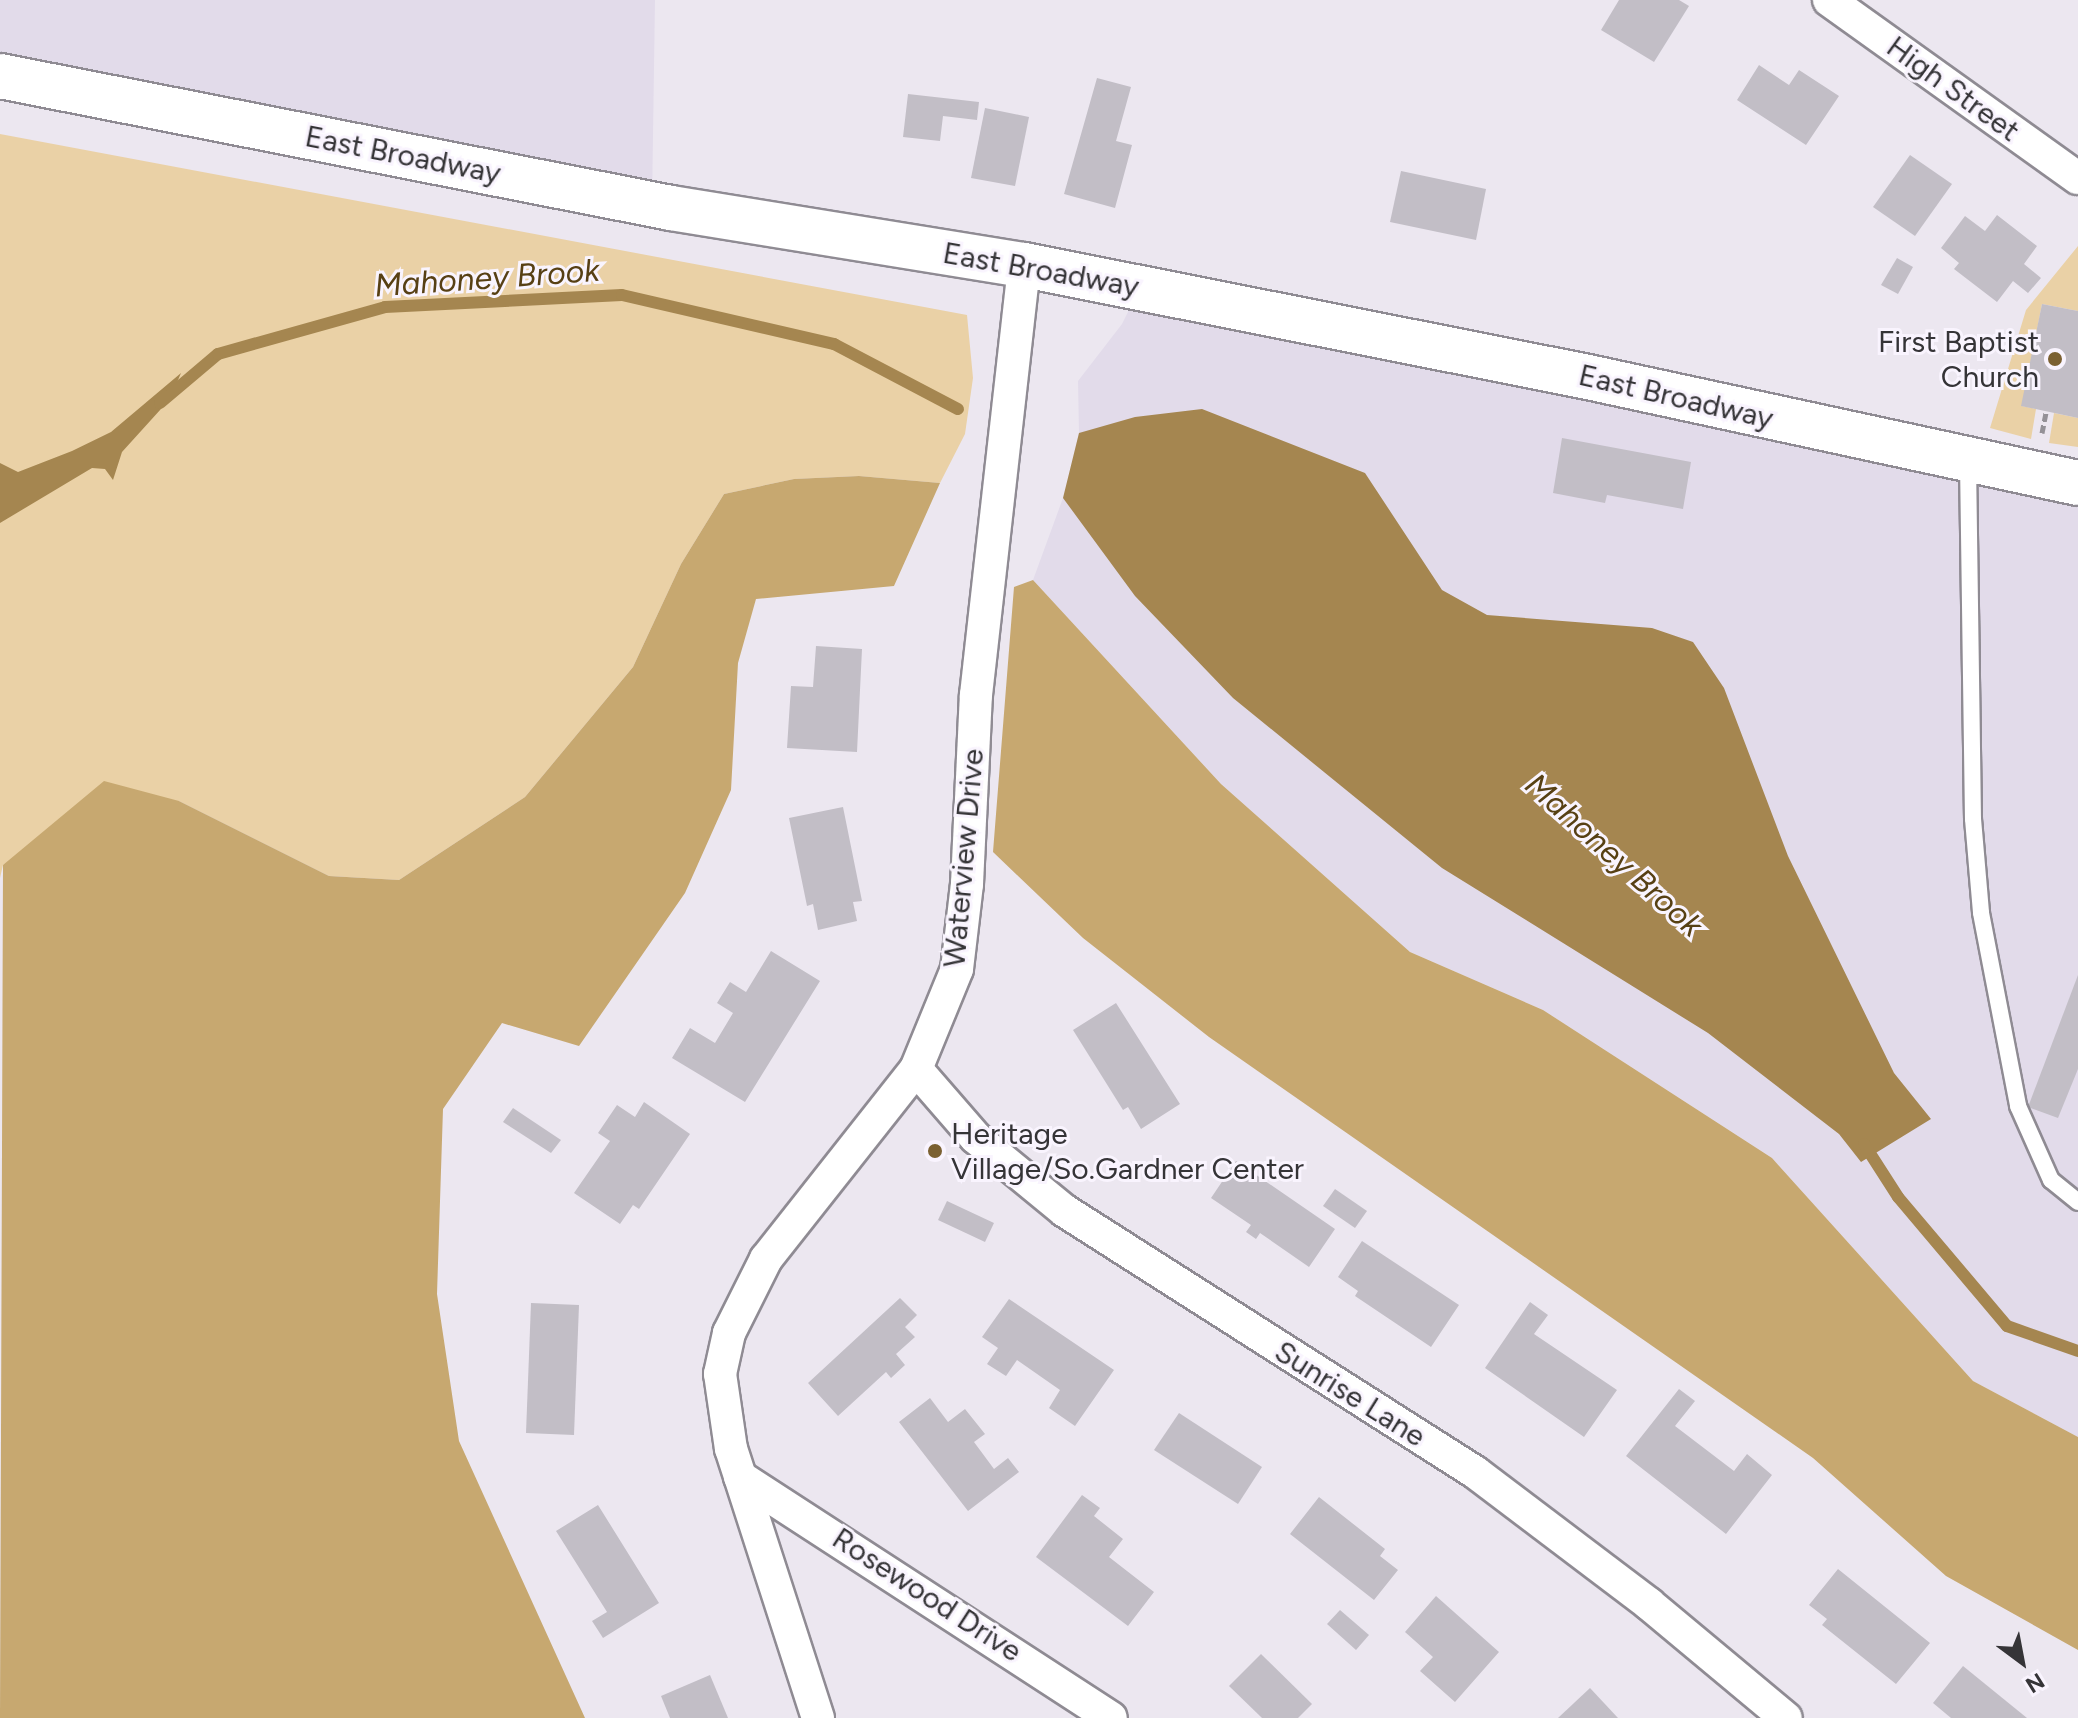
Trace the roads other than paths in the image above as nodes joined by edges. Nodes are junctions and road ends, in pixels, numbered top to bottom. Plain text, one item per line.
1 (1829, 0) edge
2 (0, 76) edge
3 (2078, 178) edge
4 (1024, 265) junction
5 (1968, 462) junction
6 (2078, 483) edge
7 (916, 1069) junction
8 (2078, 1202) edge
9 (740, 1477) junction
10 (818, 1718) edge
11 (1111, 1718) edge
12 (1786, 1718) edge

1 - 3 street, High Street
2 - 4 main road, East Broadway
4 - 5 main road, East Broadway
4 - 7 street, Waterview Drive
5 - 6 main road, East Broadway
5 - 8 lane
7 - 9 street, Waterview Drive
7 - 12 street, Sunrise Lane
9 - 10 street, Waterview Drive
9 - 11 street, Rosewood Drive

